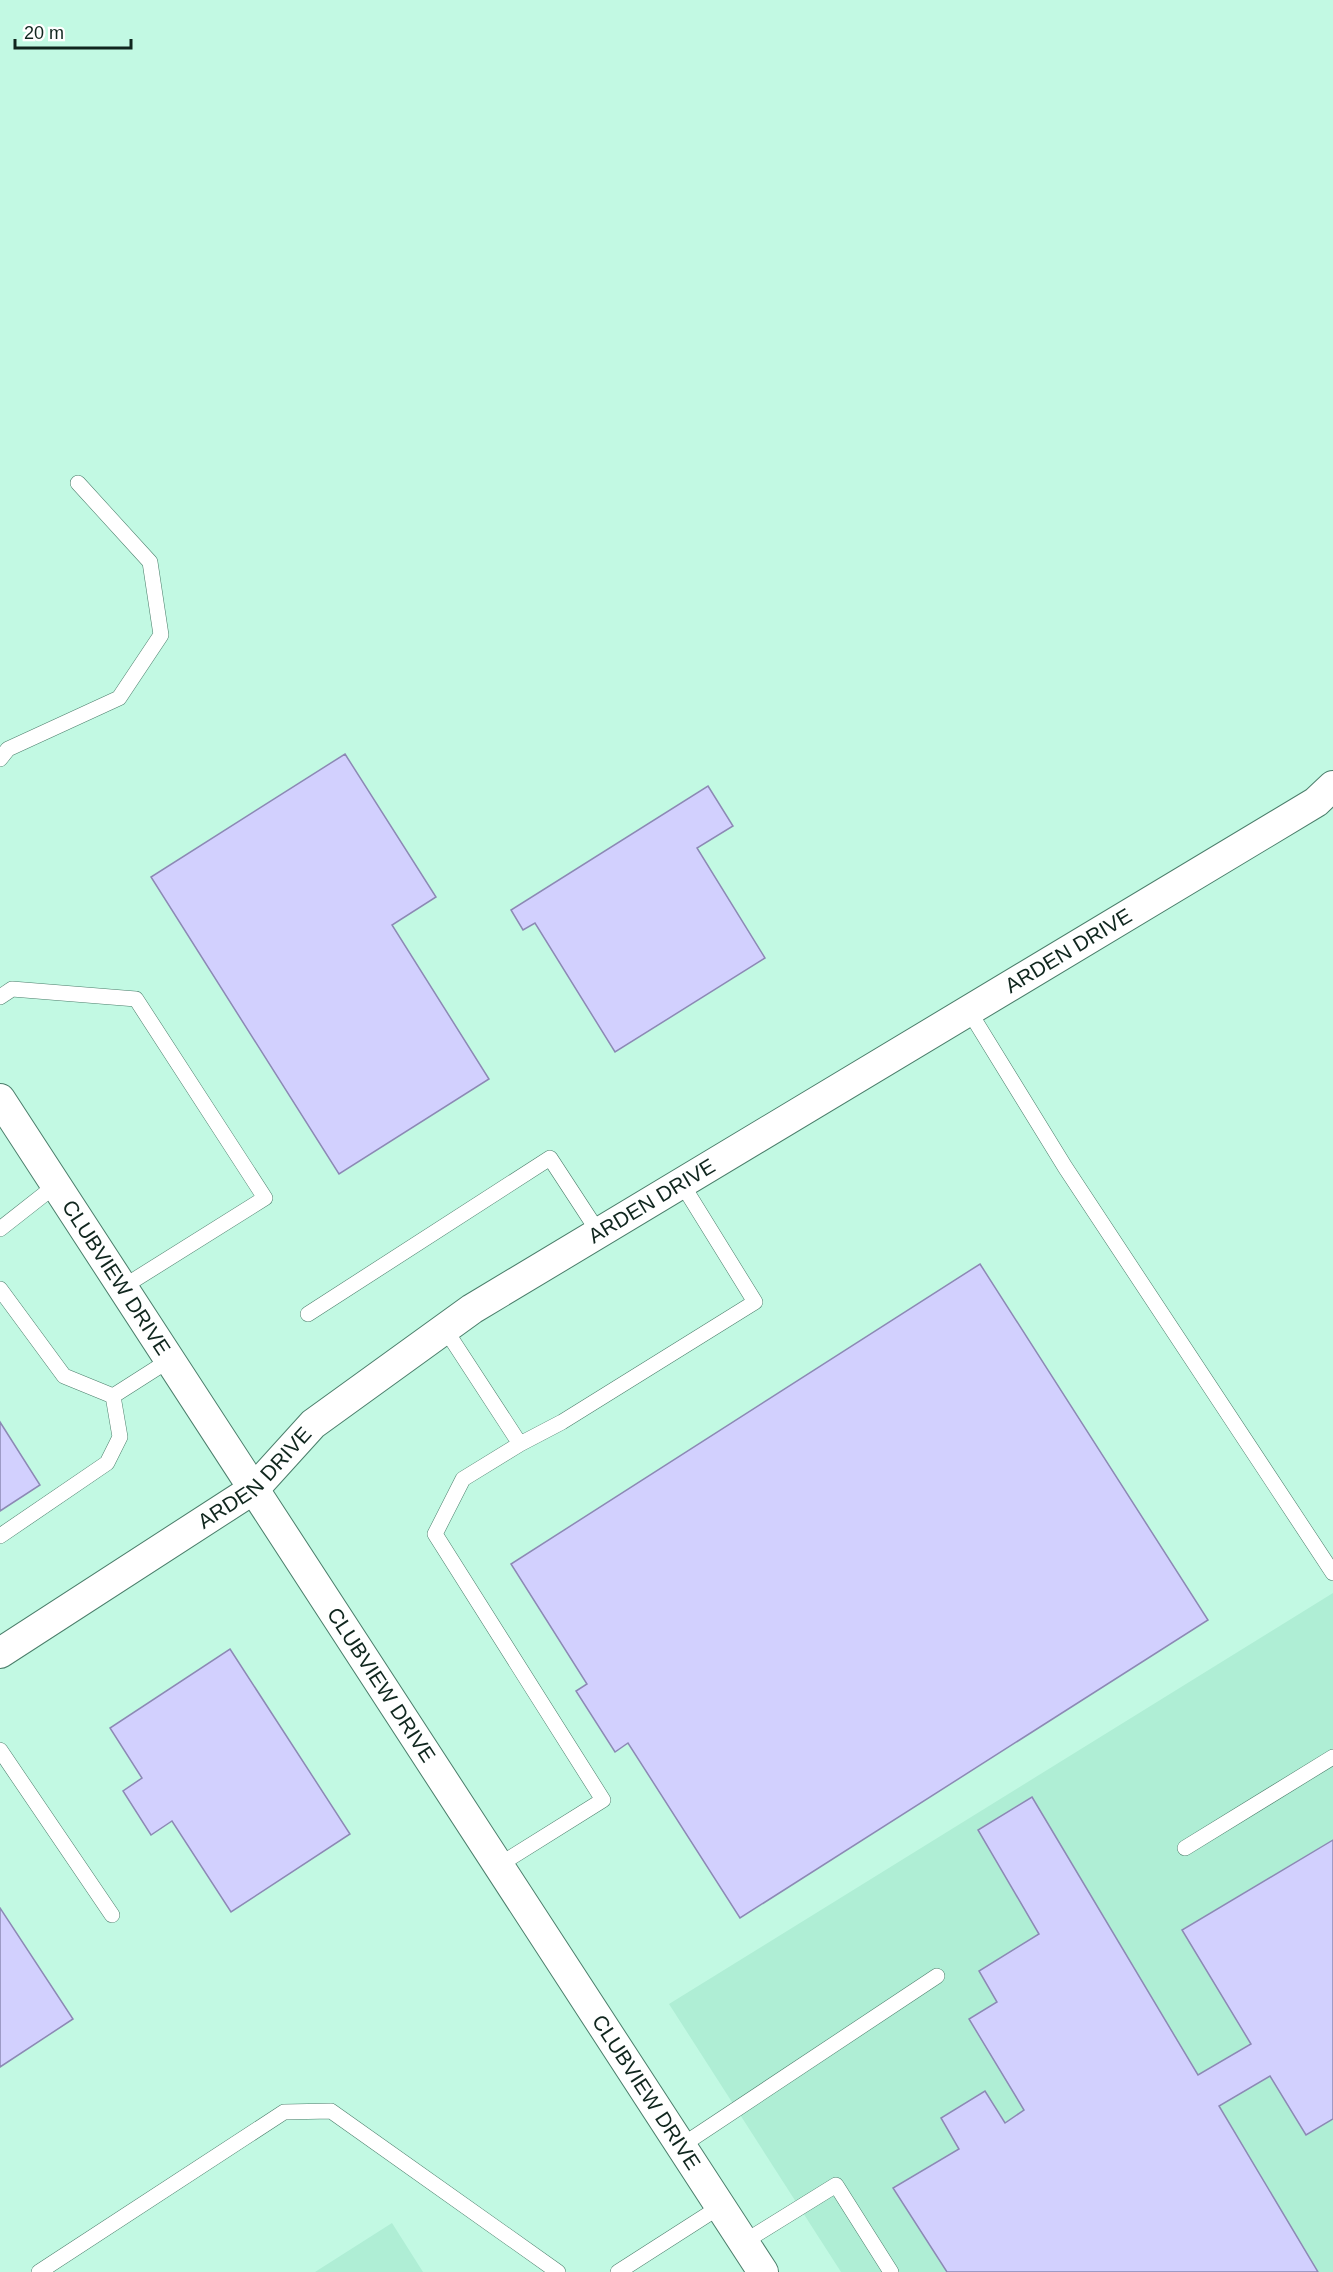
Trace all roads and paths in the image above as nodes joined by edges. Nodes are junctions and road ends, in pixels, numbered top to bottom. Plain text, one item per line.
1 (78, 483) dead end
2 (0, 759) edge
3 (1332, 791) edge
4 (0, 997) edge
5 (969, 1011) junction
6 (0, 1099) edge
7 (682, 1184) junction
8 (56, 1185) junction
9 (0, 1229) edge
10 (599, 1233) junction
11 (123, 1287) junction
12 (0, 1289) edge
13 (308, 1314) dead end
14 (445, 1329) junction
15 (171, 1359) junction
16 (113, 1396) junction
17 (520, 1444) junction
18 (255, 1488) junction
19 (0, 1536) edge
20 (1333, 1573) edge
21 (0, 1653) edge
22 (0, 1750) edge
23 (1333, 1757) edge
24 (1185, 1848) dead end
25 (499, 1865) junction
26 (112, 1915) dead end
27 (937, 1976) dead end
28 (681, 2145) junction
29 (721, 2206) junction
30 (744, 2242) junction
31 (39, 2272) edge
32 (558, 2272) edge
33 (618, 2272) edge
34 (764, 2272) edge
35 (891, 2272) edge

1 - 2 lane
3 - 5 street, ARDEN DRIVE
4 - 11 lane
5 - 7 street, ARDEN DRIVE
5 - 20 lane
6 - 8 street, CLUBVIEW DRIVE
7 - 10 street, ARDEN DRIVE
7 - 17 lane
8 - 9 lane
8 - 11 street, CLUBVIEW DRIVE
10 - 13 lane
10 - 14 street, ARDEN DRIVE
11 - 15 street, CLUBVIEW DRIVE
12 - 16 lane
14 - 17 lane
14 - 18 street, ARDEN DRIVE
15 - 16 lane
15 - 18 street, CLUBVIEW DRIVE
16 - 19 lane
17 - 25 lane
18 - 21 street, ARDEN DRIVE
18 - 25 street, CLUBVIEW DRIVE
22 - 26 lane
23 - 24 lane
25 - 28 street, CLUBVIEW DRIVE
27 - 28 lane
28 - 29 street, CLUBVIEW DRIVE
29 - 30 street, CLUBVIEW DRIVE
29 - 33 lane
30 - 34 street, CLUBVIEW DRIVE
30 - 35 lane
31 - 32 lane

